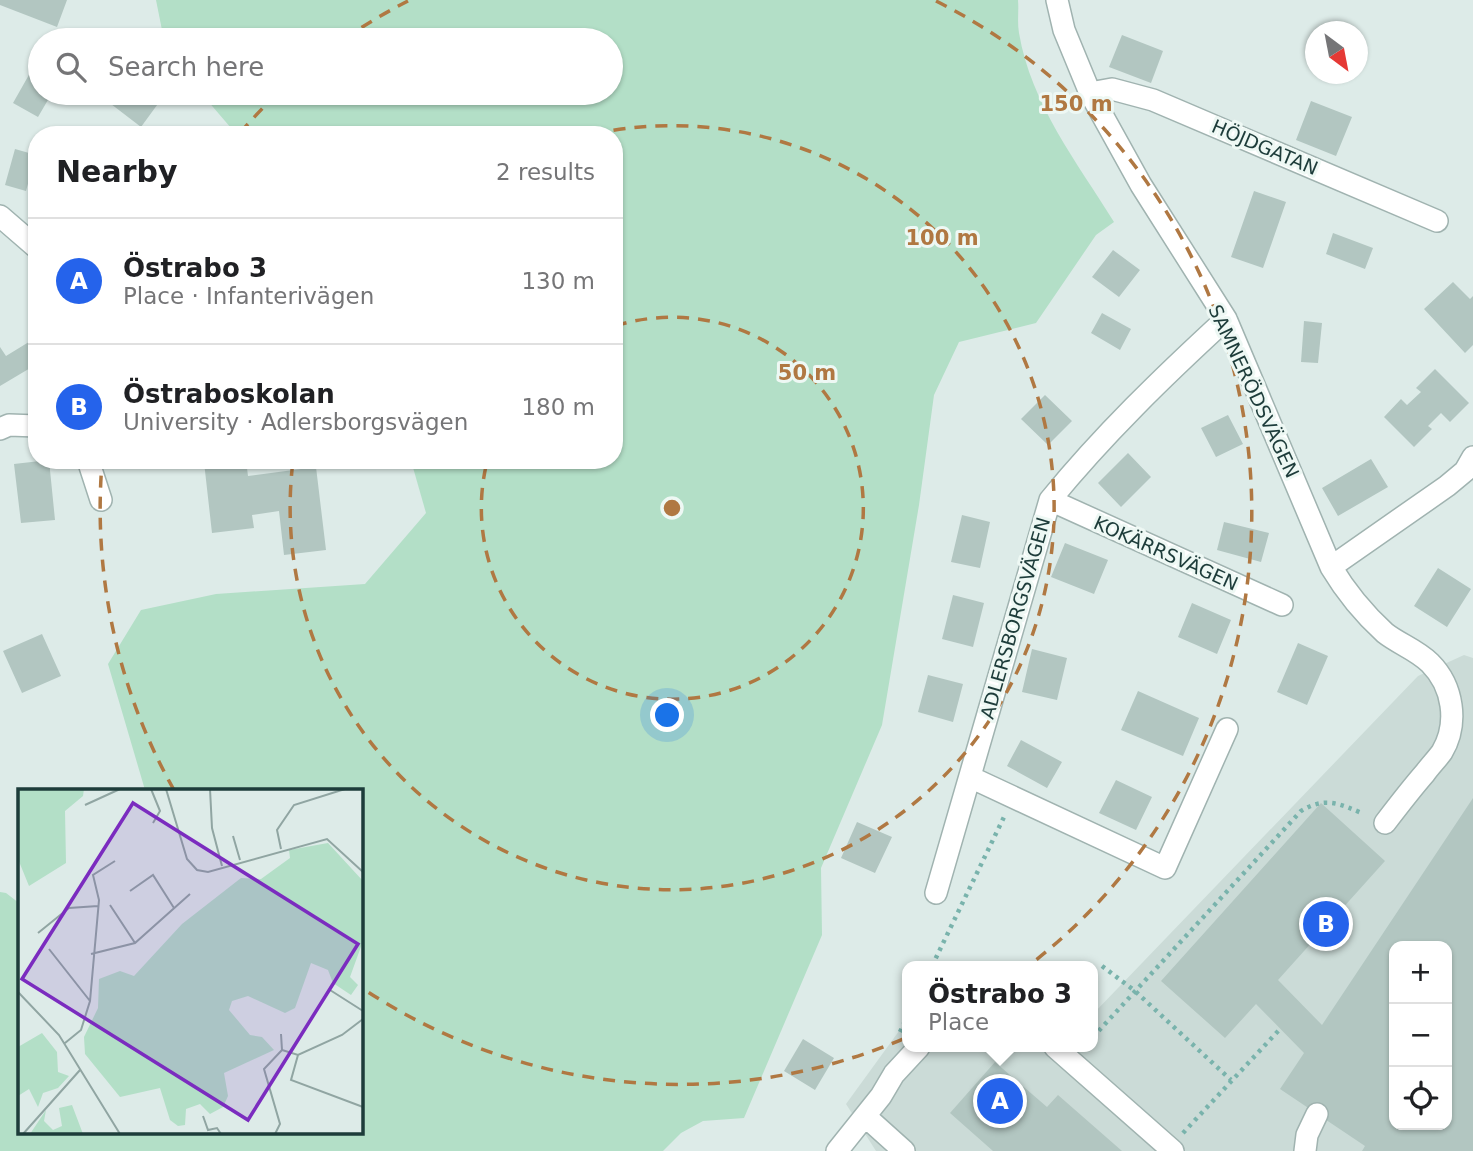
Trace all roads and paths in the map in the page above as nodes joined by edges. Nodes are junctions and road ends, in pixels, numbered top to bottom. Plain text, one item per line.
1 (1057, 0) edge
2 (1090, 93) junction
3 (0, 215) edge
4 (1437, 221) dead end
5 (28, 240) edge
6 (1226, 319) junction
7 (28, 426) edge
8 (0, 429) edge
9 (1473, 457) edge
10 (91, 469) edge
11 (101, 500) dead end
12 (1050, 500) junction
13 (1331, 567) junction
14 (1282, 605) dead end
15 (1227, 729) dead end
16 (970, 777) junction
17 (1013, 798) junction
18 (1385, 823) joint
19 (936, 892) dead end
20 (934, 961) edge
21 (1102, 966) dead end
22 (1135, 991) junction
23 (1280, 1028) dead end
24 (1098, 1032) edge
25 (914, 1052) edge
26 (1061, 1052) edge
27 (1231, 1080) junction
28 (1318, 1114) dead end
29 (865, 1116) junction
30 (1175, 1145) edge
31 (837, 1151) edge
32 (904, 1151) edge
33 (1305, 1151) edge

1 - 2 street, SAMNERÖDSVÄGEN
2 - 4 street, HÖJDGATAN
2 - 6 street, SAMNERÖDSVÄGEN
3 - 5 street
6 - 12 street, ADLERSBORGSVÄGEN
6 - 13 street, SAMNERÖDSVÄGEN
7 - 8 street
9 - 13 street
10 - 11 street
12 - 14 street, KOKÄRRSVÄGEN
12 - 16 street, ADLERSBORGSVÄGEN
13 - 18 street, SAMNERÖDSVÄGEN
15 - 17 street
16 - 17 street
16 - 19 street, ADLERSBORGSVÄGEN
17 - 20 path
18 - 22 path
21 - 22 path
22 - 24 path
22 - 27 path
23 - 27 path
25 - 29 street
26 - 30 street
27 - 30 path
28 - 33 street
29 - 31 street
29 - 32 street

